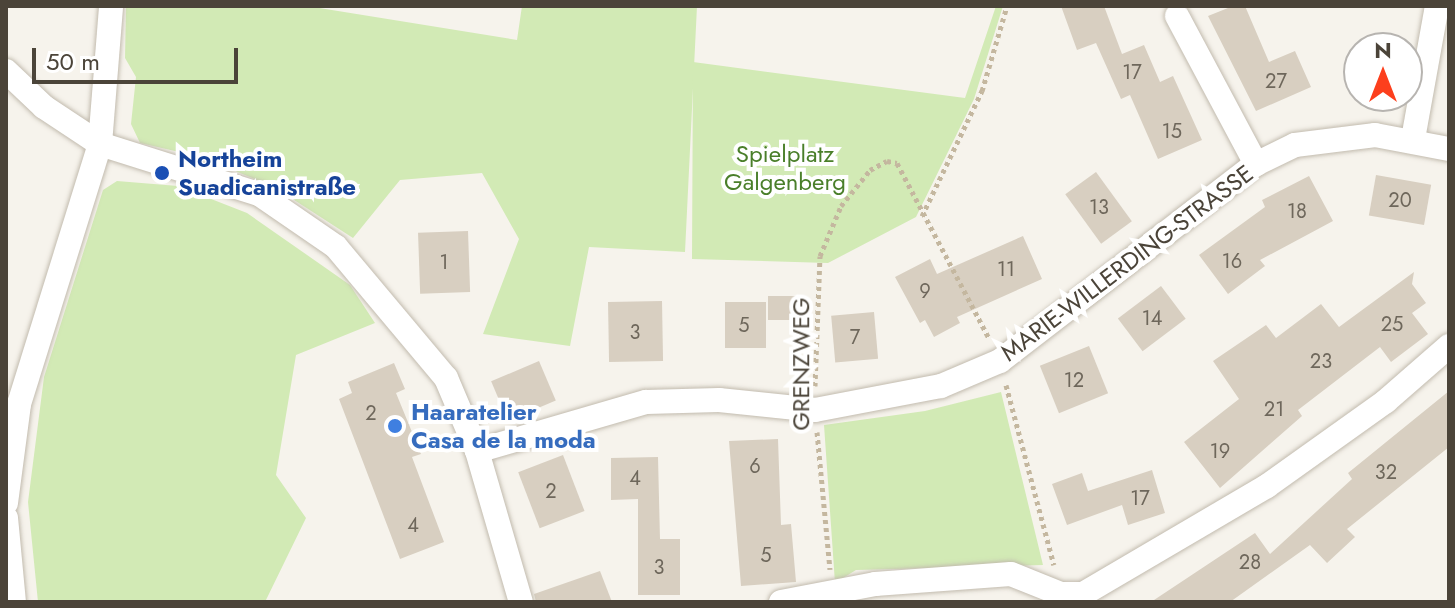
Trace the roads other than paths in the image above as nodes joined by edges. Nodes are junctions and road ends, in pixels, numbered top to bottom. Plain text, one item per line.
1 (111, 6) edge
2 (1437, 6) edge
3 (1177, 16) dead end
4 (6, 71) edge
5 (1413, 139) junction
6 (100, 144) junction
7 (1449, 149) edge
8 (1256, 164) junction
9 (1449, 346) edge
10 (477, 451) junction
11 (6, 503) edge
12 (6, 518) edge
13 (1050, 598) edge
14 (838, 599) edge
15 (14, 602) edge
16 (521, 602) edge
17 (781, 602) edge

1 - 6 street
2 - 5 street
3 - 8 street
4 - 6 street
5 - 7 street, MARIE-WILLERDING-STRASSE
5 - 8 street, MARIE-WILLERDING-STRASSE
6 - 10 street
6 - 11 street
8 - 10 street, MARIE-WILLERDING-STRASSE
9 - 13 street
10 - 16 street
12 - 15 street
13 - 14 street
14 - 17 street

